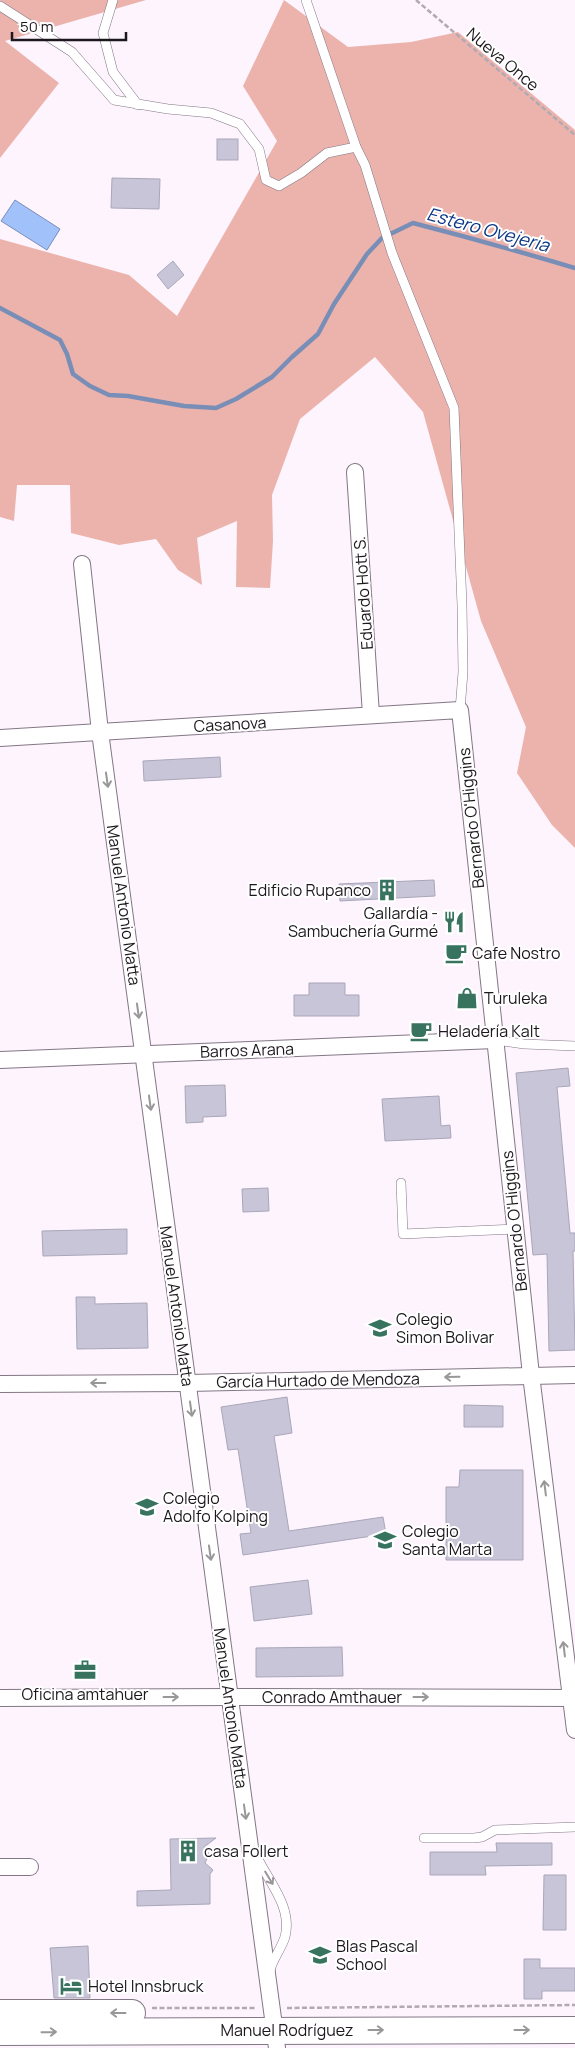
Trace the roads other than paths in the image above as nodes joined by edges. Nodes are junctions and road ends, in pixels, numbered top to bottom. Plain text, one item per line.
1 (113, 0) edge
2 (306, 0) edge
3 (0, 6) edge
4 (138, 105) junction
5 (356, 147) junction
6 (355, 472) dead end
7 (82, 564) dead end
8 (460, 710) junction
9 (370, 715) junction
10 (100, 732) junction
11 (0, 738) edge
12 (494, 1040) junction
13 (575, 1046) edge
14 (144, 1054) junction
15 (0, 1060) edge
16 (401, 1183) dead end
17 (515, 1229) junction
18 (531, 1375) junction
19 (575, 1375) edge
20 (188, 1383) junction
21 (0, 1384) edge
22 (230, 1696) junction
23 (0, 1698) edge
24 (572, 1698) edge
25 (575, 1730) edge
26 (575, 1827) edge
27 (248, 1834) junction
28 (424, 1838) dead end
29 (0, 1867) edge
30 (30, 1867) dead end
31 (268, 1978) junction
32 (575, 2012) edge
33 (0, 2014) edge
34 (274, 2030) edge
35 (575, 2030) edge
36 (0, 2032) edge

1 - 4 lane
2 - 5 lane
3 - 4 lane
4 - 5 lane
5 - 8 lane
6 - 9 street, Eduardo Hott S.
7 - 10 street, Manuel Antonio Matta
8 - 9 street, Casanova
8 - 12 street, Bernardo O'Higgins
9 - 10 street, Casanova
10 - 11 street, Casanova
10 -> 14 street, Manuel Antonio Matta
12 - 13 lane
12 - 14 street, Barros Arana
12 - 17 street, Bernardo O'Higgins
14 - 15 street, Barros Arana
14 -> 20 street, Manuel Antonio Matta
16 - 17 lane
17 - 18 street, Bernardo O'Higgins
18 - 19 street, García Hurtado de Mendoza
18 -> 20 street, García Hurtado de Mendoza
24 -> 18 street, Bernardo O'Higgins
20 -> 21 street, García Hurtado de Mendoza
20 -> 22 street, Manuel Antonio Matta
23 -> 22 street, Conrado Amthauer
22 -> 24 street, Conrado Amthauer
22 -> 27 street, Manuel Antonio Matta
24 - 25 street, Bernardo O'Higgins
26 - 28 lane
27 - 31 street, Manuel Antonio Matta
27 -> 31 lane
29 - 30 street
31 - 34 street, Manuel Antonio Matta
32 - 34 main road, Manuel Rodríguez
34 -> 33 main road, Manuel Rodríguez
34 -> 35 main road, Manuel Rodríguez
36 -> 34 main road, Manuel Rodríguez

